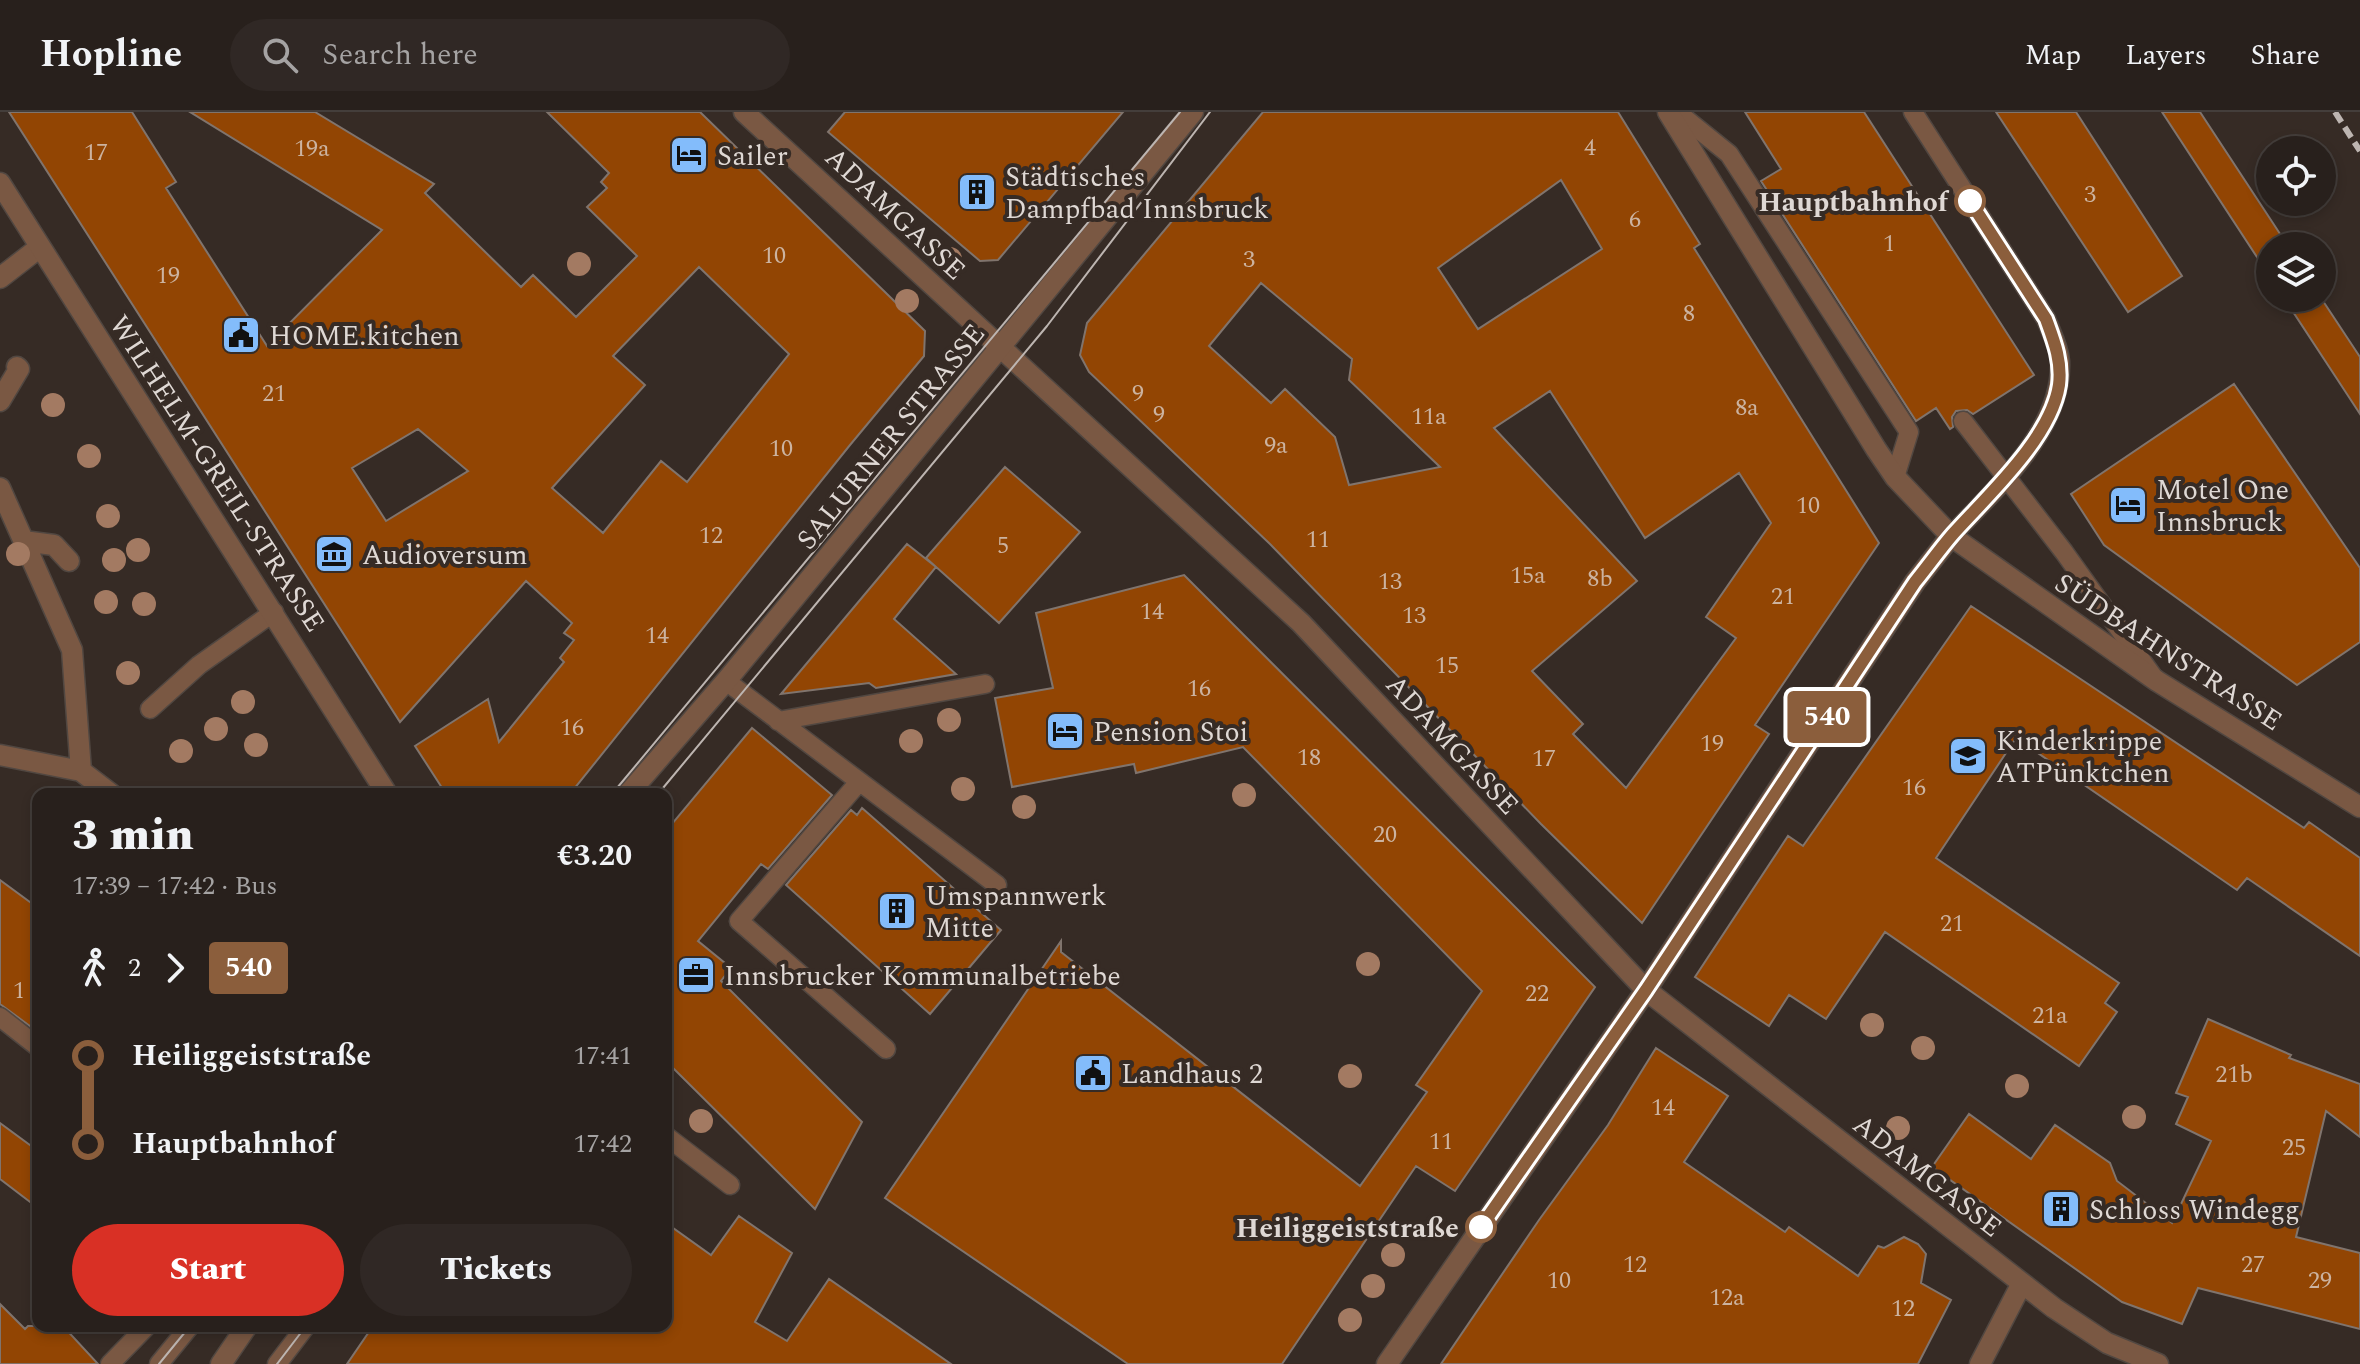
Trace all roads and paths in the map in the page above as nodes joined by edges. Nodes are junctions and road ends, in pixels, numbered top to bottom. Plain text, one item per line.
1 (744, 112) edge
2 (1193, 112) edge
3 (1668, 112) edge
4 (1677, 112) edge
5 (1913, 112) edge
6 (0, 183) edge
7 (40, 247) junction
8 (0, 278) edge
9 (999, 346) junction
10 (17, 367) dead end
11 (0, 401) edge
12 (1963, 421) dead end
13 (2006, 476) junction
14 (1895, 477) junction
15 (0, 488) edge
16 (1951, 536) junction
17 (23, 541) junction
18 (69, 561) dead end
19 (274, 612) junction
20 (726, 681) junction
21 (2157, 681) junction
22 (985, 684) dead end
23 (150, 709) dead end
24 (778, 721) junction
25 (0, 755) edge
26 (81, 771) junction
27 (859, 782) junction
28 (103, 788) edge
29 (383, 788) edge
30 (633, 788) edge
31 (2360, 807) edge
32 (997, 885) dead end
33 (1646, 990) junction
34 (0, 1017) edge
35 (32, 1042) edge
36 (886, 1049) dead end
37 (672, 1141) edge
38 (730, 1185) dead end
39 (2022, 1283) junction
40 (141, 1332) edge
41 (185, 1332) edge
42 (243, 1332) edge
43 (301, 1332) edge
44 (223, 1362) edge
45 (110, 1364) edge
46 (159, 1364) edge
47 (277, 1364) edge
48 (1387, 1364) edge
49 (1980, 1364) edge
50 (2158, 1364) edge

1 - 9 street, ADAMGASSE
2 - 9 street, SALURNER STRASSE
3 - 14 street, SÜDBAHNSTRASSE
4 - 14 lane
5 - 13 lane
6 - 7 street, WILHELM-GREIL-STRASSE
7 - 8 street
7 - 19 street, WILHELM-GREIL-STRASSE
9 - 20 street, SALURNER STRASSE
9 - 33 street, ADAMGASSE
10 - 11 street
12 - 13 lane
13 - 16 lane
13 - 21 lane
14 - 16 street, SÜDBAHNSTRASSE
15 - 17 street
16 - 21 street, SÜDBAHNSTRASSE
16 - 33 street
17 - 18 street
17 - 26 street
19 - 23 lane
19 - 29 street, WILHELM-GREIL-STRASSE
20 - 24 lane
20 - 30 street, SALURNER STRASSE
21 - 31 street, SÜDBAHNSTRASSE
22 - 24 lane
24 - 27 lane
25 - 26 street
26 - 28 street
27 - 32 lane
27 - 36 lane
33 - 39 street, ADAMGASSE
33 - 48 street
34 - 35 lane
37 - 38 lane
39 - 49 street
39 - 50 street, ADAMGASSE
40 - 45 lane
41 - 46 lane
42 - 44 street
43 - 47 lane

